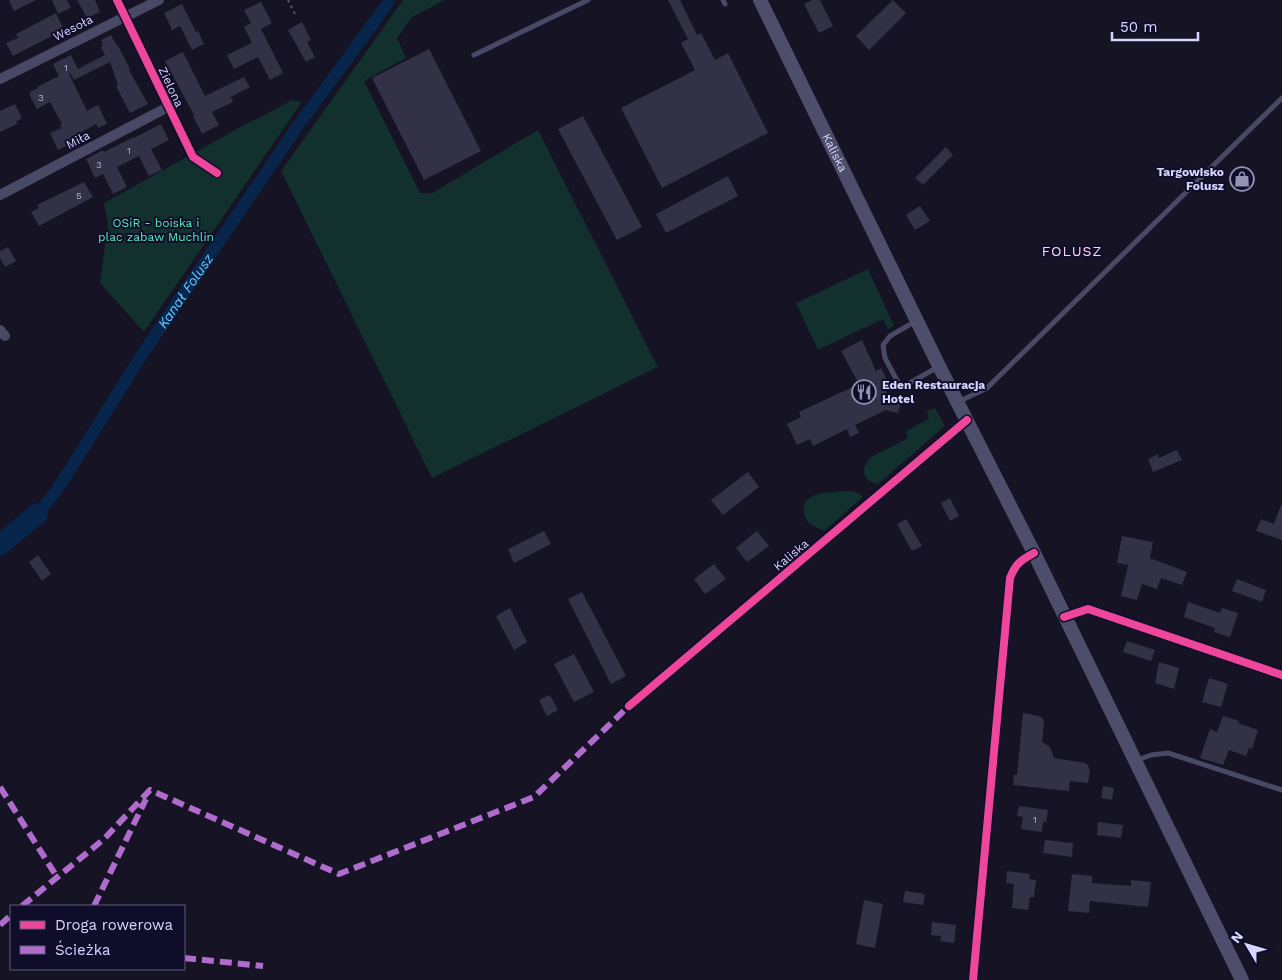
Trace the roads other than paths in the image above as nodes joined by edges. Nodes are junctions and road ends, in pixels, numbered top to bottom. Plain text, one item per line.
1 (117, 0) edge
2 (159, 0) edge
3 (588, 0) edge
4 (760, 0) edge
5 (125, 16) junction
6 (474, 55) dead end
7 (0, 79) edge
8 (1282, 98) edge
9 (168, 107) junction
10 (217, 173) dead end
11 (0, 195) edge
12 (917, 320) junction
13 (939, 366) junction
14 (958, 403) junction
15 (967, 420) junction
16 (1034, 553) junction
17 (1064, 617) junction
18 (1282, 675) edge
19 (629, 706) dead end
20 (1135, 761) junction
21 (1282, 790) edge
22 (973, 980) edge
23 (1242, 980) edge

1 - 5 street, Zielona
2 - 5 street, Wesoła
3 - 6 lane
4 - 12 main road, Kaliska
5 - 7 street, Wesoła
5 - 9 street, Zielona
8 - 14 lane
9 - 10 street, Zielona
9 - 11 street, Miła
12 - 13 main road, Kaliska
12 - 13 lane
13 - 14 main road, Kaliska
14 - 15 main road, Kaliska
15 - 16 main road
15 - 19 street, Kaliska
16 - 17 main road
16 - 22 street
17 - 18 street
17 - 20 main road
20 - 21 lane
20 - 23 main road

